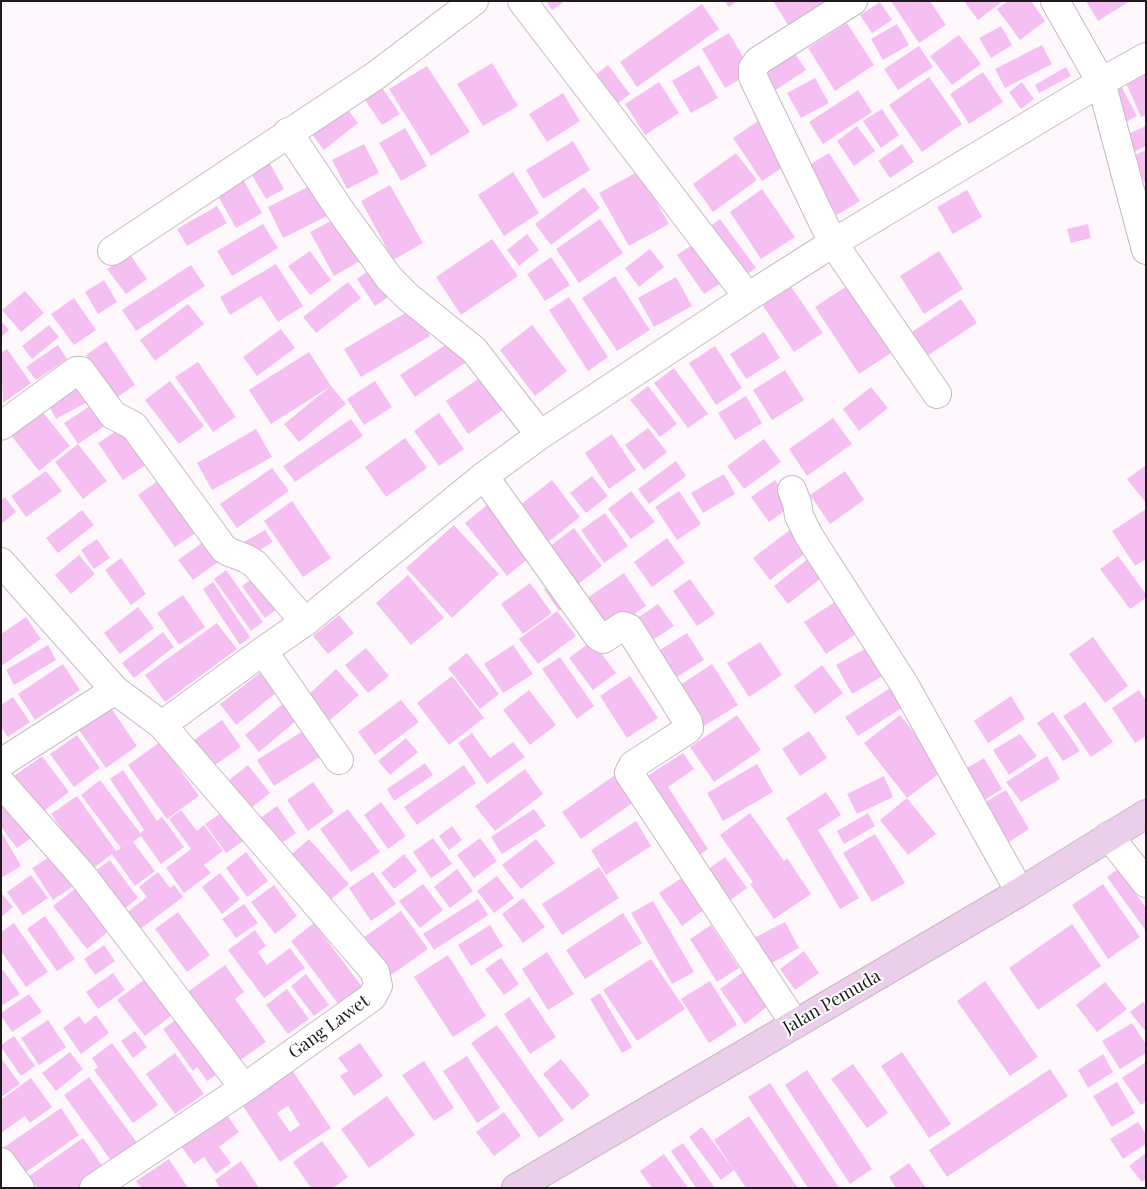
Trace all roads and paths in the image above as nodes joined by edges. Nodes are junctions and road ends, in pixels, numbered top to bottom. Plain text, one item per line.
1 (474, 1) edge
2 (522, 1) edge
3 (853, 1) edge
4 (1055, 1) edge
5 (1146, 57) edge
6 (1101, 82) junction
7 (288, 132) junction
8 (833, 243) junction
9 (1146, 250) edge
10 (112, 251) dead end
11 (748, 297) junction
12 (937, 394) dead end
13 (1, 426) edge
14 (540, 435) junction
15 (484, 476) junction
16 (792, 490) dead end
17 (1, 562) edge
18 (305, 622) junction
19 (263, 651) junction
20 (115, 690) junction
21 (162, 725) junction
22 (339, 760) dead end
23 (1, 764) edge
24 (1, 783) edge
25 (1146, 814) edge
26 (1109, 836) junction
27 (1146, 883) edge
28 (1020, 892) junction
29 (795, 1024) junction
30 (244, 1088) junction
31 (1, 1162) edge
32 (20, 1188) edge
33 (94, 1188) edge
34 (516, 1188) edge

1 - 7 street
2 - 11 street
3 - 8 street
4 - 6 street
5 - 6 street
6 - 8 street
6 - 9 street
7 - 10 street
7 - 14 street
8 - 11 street
8 - 12 street
11 - 14 street
13 - 18 street
14 - 15 street
15 - 18 street
15 - 29 street
16 - 28 street
17 - 20 street, Gang Lawet
18 - 19 street
19 - 21 street
19 - 22 street
20 - 21 street, Gang Lawet
20 - 23 street
21 - 30 street, Gang Lawet
24 - 30 street
25 - 26 main road, Jalan Pemuda
26 - 27 street
26 - 28 main road, Jalan Pemuda
28 - 29 main road, Jalan Pemuda
29 - 34 main road, Jalan Pemuda
30 - 33 street, Gang Lawet
31 - 32 street

